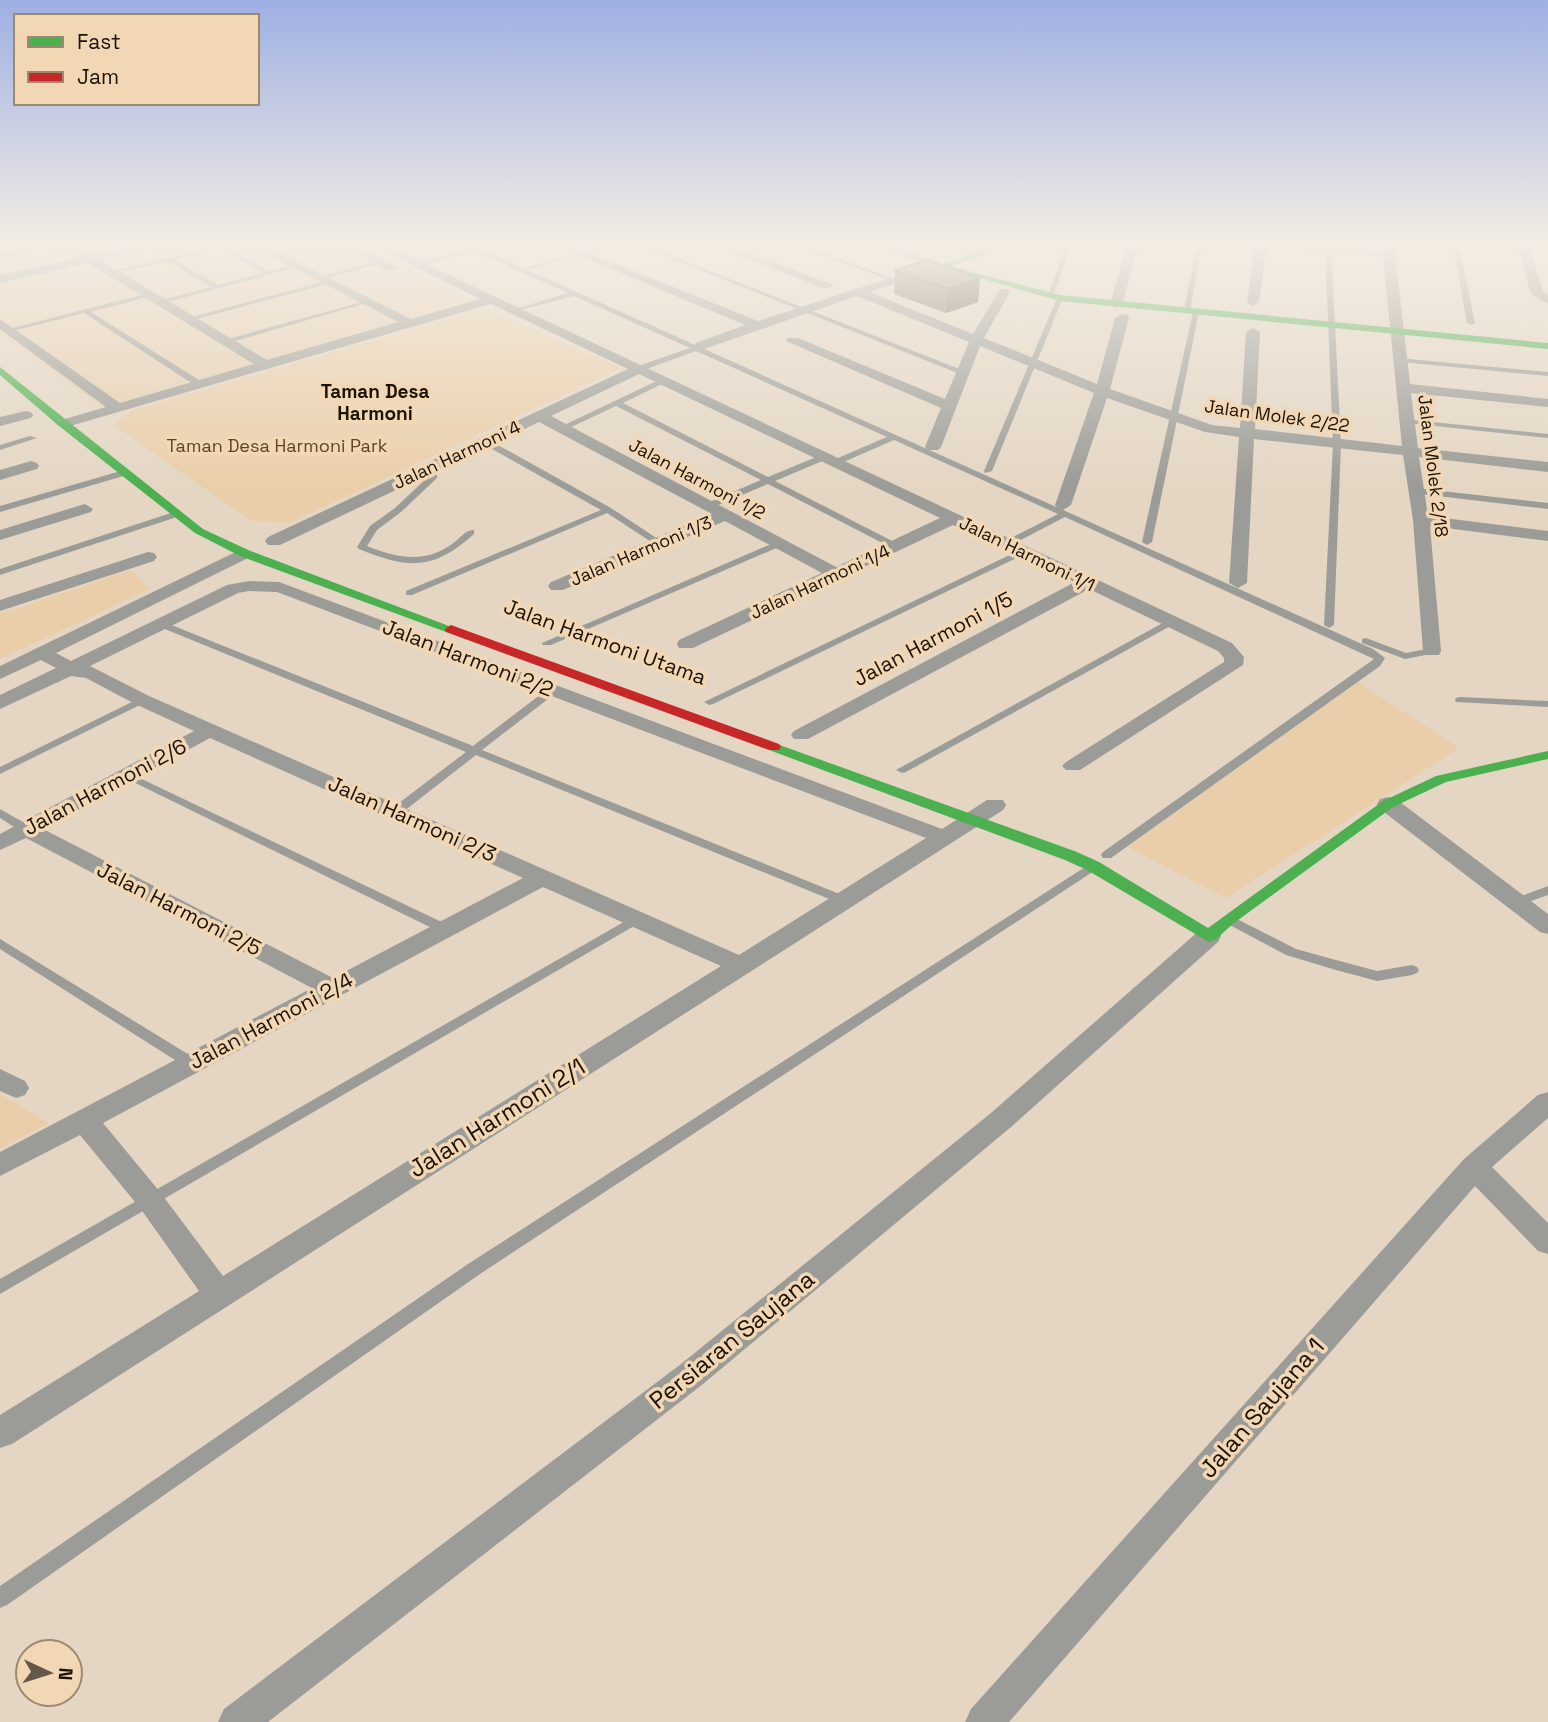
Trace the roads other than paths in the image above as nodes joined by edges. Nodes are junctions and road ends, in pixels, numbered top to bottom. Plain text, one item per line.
1 (108, 325) edge
2 (199, 325) edge
3 (282, 325) edge
4 (401, 325) edge
5 (551, 325) edge
6 (649, 325) edge
7 (652, 325) edge
8 (845, 325) edge
9 (940, 325) edge
10 (985, 325) edge
11 (1046, 325) edge
12 (1116, 325) edge
13 (1188, 325) edge
14 (1325, 325) edge
15 (1395, 325) edge
16 (756, 326) edge
17 (1331, 326) junction
18 (4, 327) edge
19 (1253, 332) dead end
20 (1396, 332) junction
21 (976, 340) junction
22 (225, 341) junction
23 (793, 341) dead end
24 (1548, 346) edge
25 (698, 347) junction
26 (1401, 360) junction
27 (1033, 363) junction
28 (5, 364) edge
29 (265, 365) junction
30 (641, 368) junction
31 (963, 372) junction
32 (29, 373) dead end
33 (1548, 374) edge
34 (666, 380) junction
35 (200, 384) junction
36 (1404, 388) junction
37 (1102, 391) junction
38 (68, 403) dead end
39 (617, 403) junction
40 (1548, 403) edge
41 (950, 406) junction
42 (117, 408) junction
43 (26, 415) dead end
44 (540, 416) junction
45 (1172, 417) junction
46 (1407, 421) junction
47 (0, 422) edge
48 (92, 422) junction
49 (63, 424) junction
50 (562, 428) junction
51 (1249, 435) junction
52 (1548, 436) edge
53 (33, 438) dead end
54 (894, 438) junction
55 (486, 442) junction
56 (1337, 444) junction
57 (933, 447) junction
58 (0, 448) edge
59 (1411, 452) junction
60 (830, 460) junction
61 (32, 466) dead end
62 (1548, 467) edge
63 (425, 470) junction
64 (988, 471) junction
65 (124, 472) junction
66 (0, 475) edge
67 (766, 482) junction
68 (1415, 491) junction
69 (708, 506) junction
70 (1548, 506) edge
71 (0, 509) edge
72 (85, 509) dead end
73 (1064, 509) junction
74 (608, 510) junction
75 (177, 514) junction
76 (725, 515) junction
77 (954, 519) junction
78 (1421, 520) junction
79 (471, 532) dead end
80 (0, 535) edge
81 (1548, 536) edge
82 (267, 538) joint
83 (1147, 542) junction
84 (659, 543) junction
85 (778, 544) junction
86 (897, 547) junction
87 (1014, 548) junction
88 (298, 550) dead end
89 (244, 553) junction
90 (148, 557) dead end
91 (0, 572) edge
92 (837, 574) junction
93 (1087, 583) junction
94 (1238, 583) junction
95 (557, 586) dead end
96 (403, 591) joint
97 (434, 602) dead end
98 (0, 606) edge
99 (1170, 622) junction
100 (159, 623) junction
101 (1329, 625) junction
102 (541, 640) joint
103 (686, 644) dead end
104 (47, 650) junction
105 (570, 651) dead end
106 (1432, 651) joint
107 (79, 667) junction
108 (0, 673) edge
109 (553, 690) junction
110 (142, 700) junction
111 (704, 700) joint
112 (1460, 700) dead end
113 (0, 703) edge
114 (1548, 704) edge
115 (736, 711) dead end
116 (211, 730) junction
117 (794, 732) joint
118 (826, 744) dead end
119 (475, 751) junction
120 (1548, 755) edge
121 (1073, 766) dead end
122 (896, 768) joint
123 (0, 771) edge
124 (127, 775) junction
125 (925, 779) dead end
126 (970, 796) dead end
127 (1388, 804) junction
128 (1000, 808) joint
129 (395, 812) junction
130 (0, 813) edge
131 (975, 819) junction
132 (26, 829) junction
133 (943, 837) junction
134 (0, 843) edge
135 (1104, 858) junction
136 (543, 877) junction
137 (1548, 890) edge
138 (843, 900) junction
139 (1517, 902) junction
140 (636, 919) junction
141 (1217, 922) junction
142 (1548, 926) edge
143 (445, 929) junction
144 (0, 943) edge
145 (740, 965) junction
146 (1412, 970) dead end
147 (332, 988) junction
148 (191, 1063) junction
149 (1548, 1102) edge
150 (84, 1120) junction
151 (0, 1165) edge
152 (1474, 1167) junction
153 (150, 1200) junction
154 (1548, 1242) edge
155 (0, 1287) edge
156 (218, 1293) junction
157 (0, 1433) edge
158 (0, 1598) edge
159 (237, 1722) edge
160 (984, 1722) edge

1 - 35 lane
2 - 22 street
3 - 22 lane
4 - 29 street
5 - 30 street, Jalan Harmoni 1/1
6 - 25 lane
7 - 25 lane
8 - 31 lane
9 - 21 street, Jalan Molek 2/22
10 - 21 street
11 - 27 lane
12 - 37 street
13 - 45 lane
14 - 17 main road
15 - 20 street, Jalan Molek 2/18
16 - 25 street
17 - 20 main road
17 - 56 lane
18 - 42 street
19 - 51 street
20 - 24 main road
20 - 26 street, Jalan Molek 2/18
21 - 27 street, Jalan Molek 2/22
21 - 31 street
22 - 29 street
23 - 41 street
25 - 30 lane
25 - 54 lane
25 - 57 lane
26 - 33 lane
26 - 36 street, Jalan Molek 2/18
27 - 37 street, Jalan Molek 2/22
27 - 64 lane
28 - 32 main road, Jalan Harmoni Utama
28 - 49 main road, Jalan Harmoni Utama
29 - 35 street
30 - 34 street, Jalan Harmoni 1/1
30 - 44 street, Jalan Harmoni 4
31 - 41 street
34 - 39 lane
34 - 60 street, Jalan Harmoni 1/1
35 - 42 street
36 - 40 street
36 - 46 street, Jalan Molek 2/18
37 - 45 street, Jalan Molek 2/22
37 - 73 street
38 - 48 main road
39 - 50 lane
39 - 67 lane
41 - 57 street
42 - 48 street
43 - 47 street
44 - 50 street, Jalan Harmoni 1/2
44 - 55 street, Jalan Harmoni 4
45 - 51 street, Jalan Molek 2/22
45 - 83 lane
46 - 52 lane
46 - 59 street, Jalan Molek 2/18
48 - 49 street
49 - 65 main road, Jalan Harmoni Utama
50 - 69 street, Jalan Harmoni 1/2
51 - 56 street, Jalan Molek 2/22
51 - 94 street
53 - 58 lane
54 - 60 lane
54 - 73 lane
55 - 63 street, Jalan Harmoni 4
55 - 74 lane
56 - 59 street, Jalan Molek 2/22
56 - 101 lane
57 - 64 lane
59 - 62 street, Jalan Molek 2/22
59 - 68 street, Jalan Molek 2/18
60 - 67 lane
60 - 77 street, Jalan Harmoni 1/1
61 - 66 street
63 - 79 lane
63 - 82 street, Jalan Harmoni 4
64 - 73 lane
65 - 71 lane
65 - 75 main road, Jalan Harmoni Utama
67 - 69 lane
67 - 86 lane
68 - 70 lane
68 - 78 street, Jalan Molek 2/18
69 - 76 street, Jalan Harmoni 1/2
72 - 80 street
73 - 83 lane
73 - 87 lane
73 - 135 lane
74 - 84 lane
74 - 96 lane
75 - 89 main road, Jalan Harmoni Utama
75 - 91 lane
76 - 84 street, Jalan Harmoni 1/3
76 - 85 street, Jalan Harmoni 1/2
77 - 86 street, Jalan Harmoni 1/4
77 - 87 street, Jalan Harmoni 1/1
78 - 81 street
78 - 106 street, Jalan Molek 2/18
82 - 88 main road
83 - 94 lane
84 - 95 street, Jalan Harmoni 1/3
85 - 92 street, Jalan Harmoni 1/2
85 - 102 lane
86 - 92 street, Jalan Harmoni 1/4
87 - 93 street, Jalan Harmoni 1/1
87 - 111 lane
89 - 104 street
89 - 131 main road, Jalan Harmoni Utama
90 - 98 street
92 - 103 street, Jalan Harmoni 1/4
93 - 99 street, Jalan Harmoni 1/1
93 - 117 street, Jalan Harmoni 1/5
94 - 101 lane
96 - 97 main road
99 - 121 street, Jalan Harmoni 1/1
99 - 122 lane
100 - 107 street, Jalan Harmoni 2/2
100 - 109 street, Jalan Harmoni 2/2
100 - 119 lane
101 - 106 lane
102 - 105 main road, Jalan Harmoni Utama
104 - 107 street, Jalan Harmoni 2/3
104 - 108 street
107 - 110 street, Jalan Harmoni 2/3
107 - 113 street, Jalan Harmoni 2/2
109 - 119 lane
109 - 133 street, Jalan Harmoni 2/2
110 - 116 street, Jalan Harmoni 2/3
110 - 123 lane
111 - 115 main road, Jalan Harmoni Utama
112 - 114 lane
116 - 124 street, Jalan Harmoni 2/6
116 - 129 street, Jalan Harmoni 2/3
117 - 118 main road
119 - 129 lane
119 - 138 lane
120 - 127 main road
122 - 125 main road
124 - 132 street, Jalan Harmoni 2/6
124 - 143 lane
126 - 128 main road
127 - 139 street
127 - 141 main road
128 - 131 street, Jalan Harmoni 2/1
129 - 136 street, Jalan Harmoni 2/3
130 - 132 lane
131 - 133 street, Jalan Harmoni 2/1
131 - 135 main road, Jalan Harmoni Utama
132 - 134 street, Jalan Harmoni 2/6
132 - 147 street, Jalan Harmoni 2/5
133 - 138 street, Jalan Harmoni 2/1
135 - 141 main road, Jalan Harmoni Utama
135 - 158 lane
136 - 140 street, Jalan Harmoni 2/3
136 - 143 street, Jalan Harmoni 2/4
137 - 139 lane
138 - 145 street, Jalan Harmoni 2/1
139 - 142 street
140 - 145 street, Jalan Harmoni 2/3
140 - 153 lane
141 - 146 lane
141 - 159 street, Persiaran Saujana
143 - 147 street, Jalan Harmoni 2/4
144 - 148 lane
145 - 156 street, Jalan Harmoni 2/1
147 - 148 street, Jalan Harmoni 2/4
148 - 150 street, Jalan Harmoni 2/4
149 - 152 street, Jalan Saujana 1
150 - 151 street, Jalan Harmoni 2/4
150 - 153 street
152 - 154 street
152 - 160 street, Jalan Saujana 1
153 - 155 lane
153 - 156 street
156 - 157 street, Jalan Harmoni 2/1

